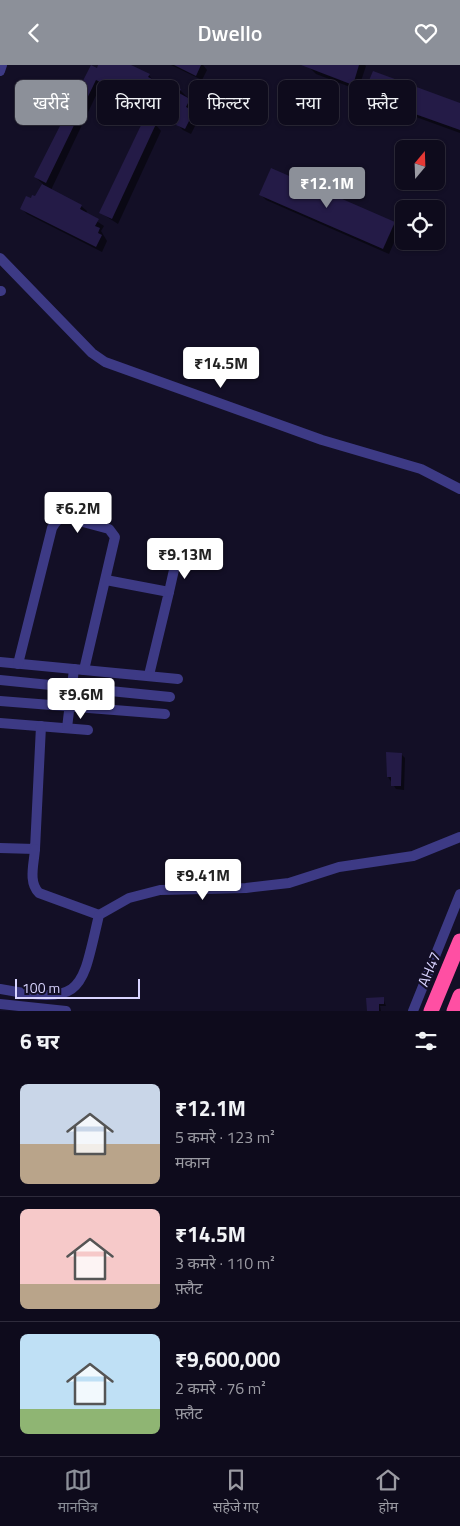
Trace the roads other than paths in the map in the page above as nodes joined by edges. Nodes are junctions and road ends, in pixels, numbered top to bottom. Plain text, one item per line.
1 (2, 65) edge
2 (0, 71) edge
3 (0, 258) edge
4 (460, 489) edge
5 (176, 561) dead end
6 (106, 580) junction
7 (169, 592) junction
8 (0, 662) edge
9 (18, 664) junction
10 (79, 670) junction
11 (149, 675) junction
12 (178, 679) dead end
13 (0, 681) edge
14 (71, 687) junction
15 (170, 697) dead end
16 (0, 701) edge
17 (69, 706) junction
18 (165, 714) dead end
19 (0, 723) edge
20 (41, 726) junction
21 (67, 728) junction
22 (88, 730) dead end
23 (460, 837) edge
24 (0, 848) edge
25 (35, 849) junction
26 (460, 894) edge
27 (100, 915) junction
28 (460, 941) edge
29 (3, 989) edge
30 (460, 996) edge
31 (3, 1007) edge
32 (46, 1010) edge
33 (66, 1011) edge
34 (413, 1011) edge
35 (431, 1011) edge
36 (454, 1011) edge

1 - 2 street
3 - 4 street
5 - 7 street
6 - 7 street
6 - 9 street
6 - 10 street
7 - 11 street
8 - 9 street
9 - 10 street
10 - 11 street
10 - 14 street
11 - 12 street
13 - 14 street
14 - 15 street
14 - 17 street
16 - 17 street
17 - 18 street
17 - 21 street
19 - 20 street
20 - 21 street
20 - 25 street
21 - 22 street
23 - 27 street
24 - 25 street
25 - 27 street
26 - 34 street
27 - 29 street
28 - 35 highway, AH47
29 - 31 street
30 - 36 highway
31 - 32 street
32 - 33 street

